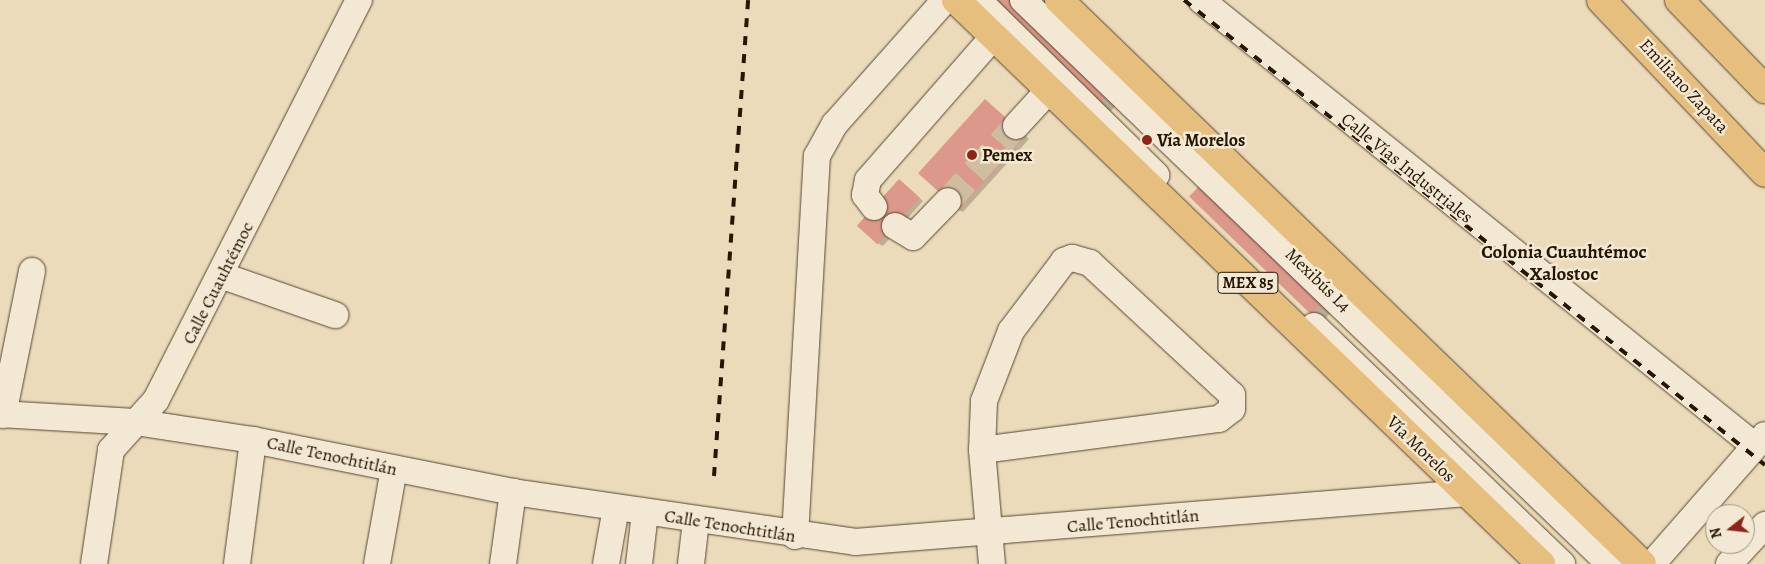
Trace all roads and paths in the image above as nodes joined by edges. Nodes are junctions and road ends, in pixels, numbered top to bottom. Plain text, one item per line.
1 (359, 0) edge
2 (945, 0) edge
3 (956, 0) edge
4 (978, 0) edge
5 (1022, 0) edge
6 (1059, 0) edge
7 (1201, 0) edge
8 (1601, 0) edge
9 (1679, 0) edge
10 (993, 37) junction
11 (1765, 89) edge
12 (1048, 90) junction
13 (1016, 126) tunnel mouth
14 (1765, 173) edge
15 (948, 201) tunnel mouth
16 (874, 207) dead end
17 (894, 226) dead end
18 (32, 272) dead end
19 (223, 276) junction
20 (335, 315) dead end
21 (1, 415) edge
22 (135, 422) junction
23 (253, 440) junction
24 (1760, 441) edge
25 (982, 450) junction
26 (394, 469) junction
27 (513, 492) junction
28 (1467, 493) junction
29 (616, 508) junction
30 (645, 513) junction
31 (696, 521) junction
32 (1765, 524) edge
33 (990, 534) junction
34 (795, 536) junction
35 (94, 564) edge
36 (237, 564) edge
37 (377, 564) edge
38 (503, 564) edge
39 (606, 564) edge
40 (639, 564) edge
41 (691, 564) edge
42 (992, 564) edge
43 (1541, 564) edge
44 (1562, 564) edge
45 (1610, 564) edge
46 (1642, 564) edge
47 (1652, 564) edge
48 (1729, 564) edge

1 - 19 street, Calle Cuauhtémoc
2 - 34 street
3 - 10 main road, Vía Morelos / MEX 85
4 - 44 street, Mexibús L4
5 - 45 street, Mexibús L4
6 - 46 main road
7 - 24 street, Calle Vías Industriales
8 - 14 main road, Emiliano Zapata
9 - 11 main road
10 - 12 main road, Vía Morelos / MEX 85
10 - 16 street
12 - 13 street
12 - 28 main road, Vía Morelos / MEX 85
15 - 17 street
18 - 21 street
19 - 20 street
19 - 22 street, Calle Cuauhtémoc
21 - 22 street, Calle Tenochtitlán
22 - 23 street, Calle Tenochtitlán
22 - 35 street, Calle Cuauhtémoc
23 - 26 street, Calle Tenochtitlán
23 - 36 street
24 - 47 street
25 - 25 street
25 - 33 street
26 - 27 street, Calle Tenochtitlán
26 - 37 street
27 - 29 street, Calle Tenochtitlán
27 - 38 street
28 - 33 street, Calle Tenochtitlán
28 - 43 main road, Vía Morelos / MEX 85
29 - 30 street, Calle Tenochtitlán
29 - 39 street
30 - 31 street, Calle Tenochtitlán
30 - 40 street
31 - 34 street, Calle Tenochtitlán
31 - 41 street
32 - 48 street
33 - 34 street, Calle Tenochtitlán
33 - 42 street

